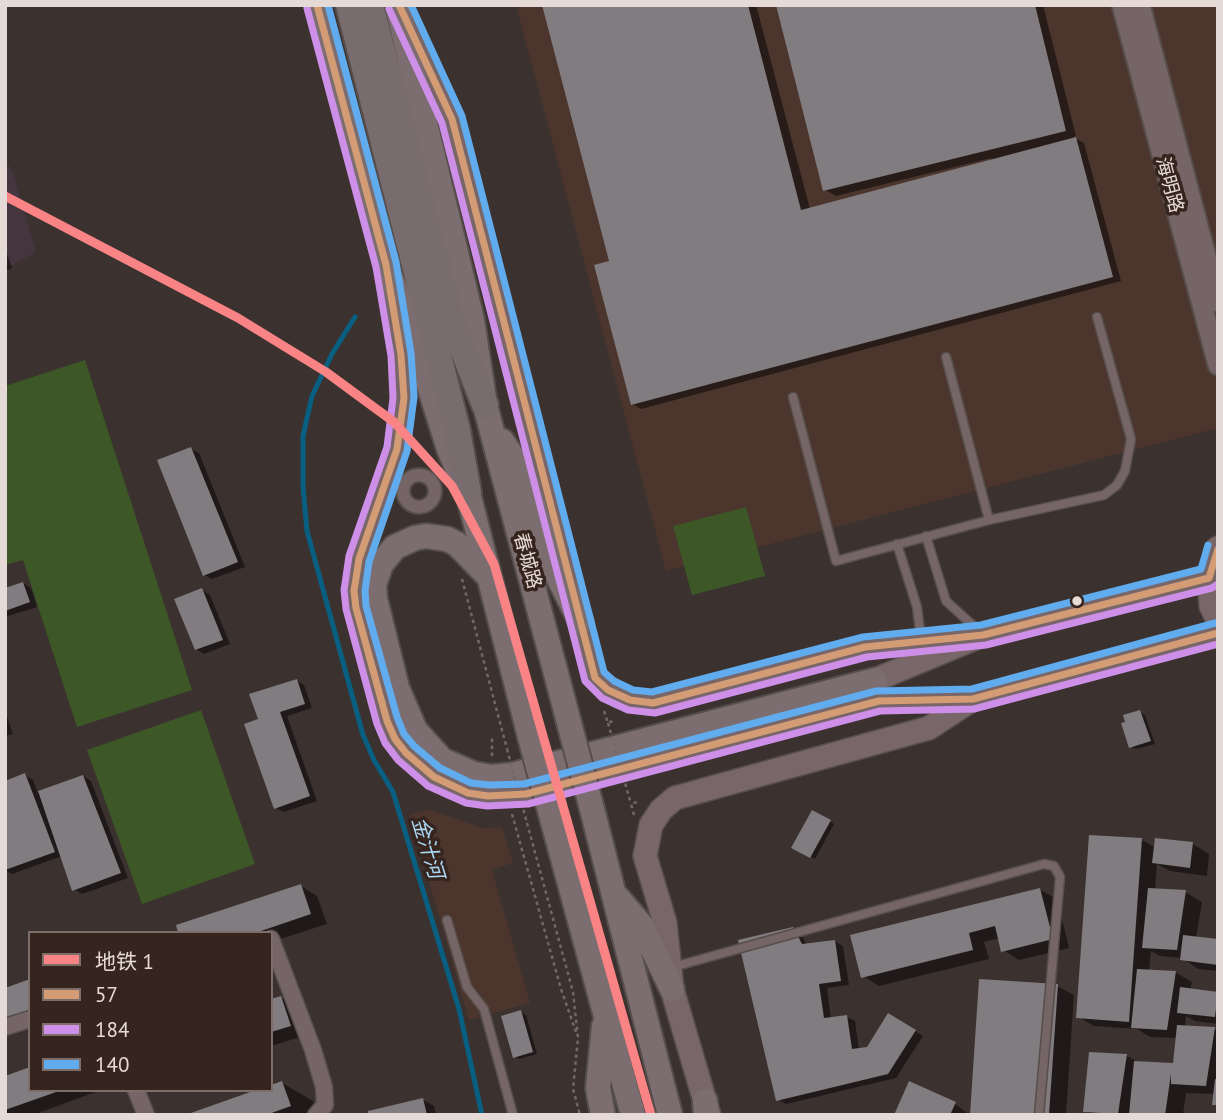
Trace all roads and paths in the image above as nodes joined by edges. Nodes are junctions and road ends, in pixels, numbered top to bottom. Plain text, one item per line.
1 (317, 5) edge
2 (349, 5) edge
3 (370, 5) edge
4 (398, 5) edge
5 (1122, 5) edge
6 (1140, 5) edge
7 (386, 265) junction
8 (1218, 302) edge
9 (1097, 317) dead end
10 (946, 357) dead end
11 (1218, 365) edge
12 (793, 397) dead end
13 (488, 414) junction
14 (468, 493) junction
15 (989, 520) junction
16 (926, 537) junction
17 (897, 544) junction
18 (1218, 548) edge
19 (489, 577) junction
20 (1209, 578) junction
21 (1218, 620) edge
22 (581, 622) junction
23 (1218, 633) edge
24 (983, 635) junction
25 (921, 641) junction
26 (875, 681) joint
27 (973, 699) junction
28 (615, 720) dead end
29 (501, 726) dead end
30 (492, 735) dead end
31 (499, 737) dead end
32 (507, 749) dead end
33 (492, 763) dead end
34 (637, 802) dead end
35 (512, 814) dead end
36 (614, 894) junction
37 (447, 920) dead end
38 (273, 944) edge
39 (671, 978) junction
40 (605, 1008) junction
41 (28, 1020) edge
42 (5, 1027) edge
43 (579, 1038) junction
44 (136, 1092) edge
45 (707, 1110) edge
46 (146, 1115) edge
47 (316, 1115) edge
48 (513, 1115) edge
49 (580, 1115) edge
50 (603, 1115) edge
51 (634, 1115) edge
52 (670, 1115) edge
53 (1039, 1115) edge

1 - 7 main road
2 - 14 highway
3 - 13 highway
4 - 13 main road, 春城路
4 - 22 main road
5 - 11 street, 海明路
6 - 8 street, 海明路
7 - 14 main road
7 - 27 main road
9 - 15 lane
10 - 15 lane
12 - 17 lane
13 - 22 main road
13 - 36 main road, 春城路, bridge
14 - 19 main road
15 - 16 lane
16 - 17 lane
16 - 24 lane
17 - 25 lane
18 - 20 main road
19 - 26 main road
19 - 40 main road, bridge
20 - 21 main road
20 - 24 main road
22 - 25 main road
23 - 27 main road
24 - 25 main road
24 - 26 main road
27 - 39 main road
28 - 34 path, bridge
29 - 31 path
30 - 33 path
32 - 43 path, bridge
35 - 43 path
36 - 39 main road
36 - 52 main road, 春城路
37 - 48 lane
38 - 47 street
39 - 45 main road
39 - 53 lane
40 - 50 main road
40 - 51 main road
41 - 42 street
43 - 49 path
44 - 46 street

